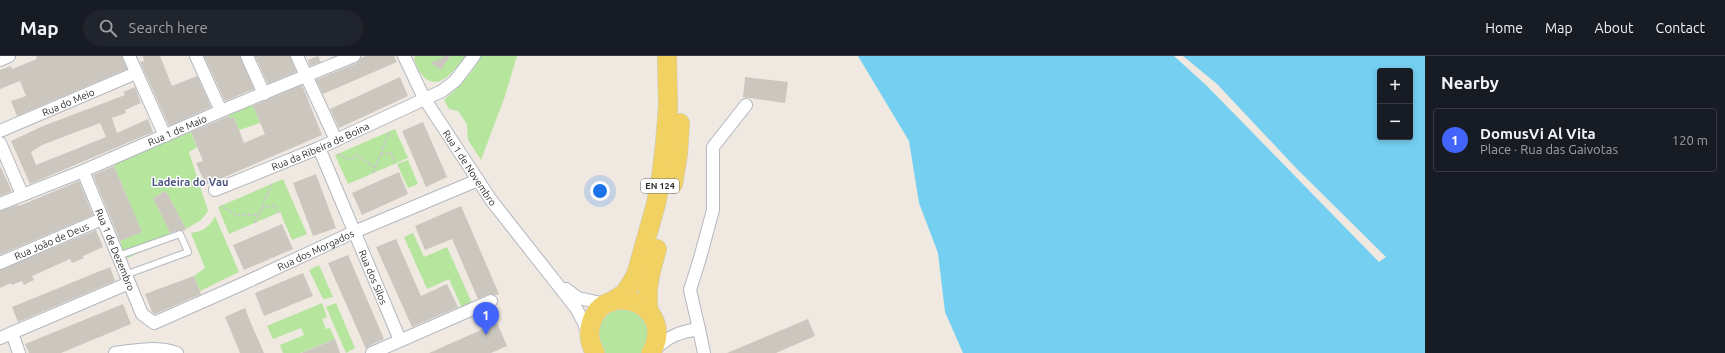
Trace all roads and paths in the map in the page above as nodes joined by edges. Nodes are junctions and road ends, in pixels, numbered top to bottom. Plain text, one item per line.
1 (9, 56) edge
2 (129, 56) edge
3 (196, 56) edge
4 (247, 56) edge
5 (297, 56) edge
6 (404, 56) edge
7 (474, 56) edge
8 (667, 56) edge
9 (680, 56) edge
10 (352, 57) edge
11 (0, 60) edge
12 (136, 73) junction
13 (306, 76) junction
14 (264, 94) junction
15 (424, 98) junction
16 (746, 105) dead end
17 (221, 111) junction
18 (390, 131) dead end
19 (0, 132) edge
20 (165, 136) junction
21 (336, 140) junction
22 (0, 143) edge
23 (319, 148) junction
24 (338, 154) dead end
25 (381, 154) junction
26 (395, 163) dead end
27 (375, 167) junction
28 (83, 171) junction
29 (373, 173) dead end
30 (478, 180) junction
31 (272, 184) dead end
32 (215, 190) dead end
33 (22, 194) junction
34 (0, 204) edge
35 (221, 205) dead end
36 (262, 208) junction
37 (279, 213) dead end
38 (259, 215) junction
39 (102, 219) junction
40 (255, 223) dead end
41 (354, 232) junction
42 (118, 256) junction
43 (0, 263) edge
44 (127, 279) junction
45 (558, 284) junction
46 (491, 301) dead end
47 (608, 303) junction
48 (652, 316) junction
49 (154, 324) joint
50 (699, 329) junction
51 (681, 332) junction
52 (12, 333) junction
53 (0, 338) edge
54 (400, 340) junction
55 (593, 348) edge
56 (651, 352) edge
57 (19, 353) edge
58 (116, 353) edge
59 (177, 353) edge
60 (372, 353) edge
61 (704, 353) edge

1 - 11 street
2 - 12 street
3 - 17 street
4 - 14 street
5 - 13 street
6 - 15 street, Rua 1 de Novembro
7 - 15 street, Rua da Ribeira de Boina
8 - 47 main road, EN 124
9 - 48 main road, EN 124
10 - 13 street, Rua 1 de Maio
12 - 19 street, Rua do Meio
12 - 20 street
13 - 14 street, Rua 1 de Maio
13 - 21 street
14 - 17 street, Rua 1 de Maio
15 - 21 street, Rua da Ribeira de Boina
15 - 30 street, Rua 1 de Novembro
16 - 50 street
17 - 20 street, Rua 1 de Maio
18 - 25 path
20 - 28 street, Rua 1 de Maio
21 - 23 street, Rua da Ribeira de Boina
22 - 33 street
23 - 32 street, Rua da Ribeira de Boina
23 - 41 street, Rua dos Silos
24 - 27 path
25 - 26 path
25 - 27 path
27 - 29 path
28 - 33 street, Rua 1 de Maio
28 - 39 street, Rua 1 de Dezembro
30 - 41 street, Rua dos Morgados
30 - 45 street, Rua 1 de Novembro
31 - 36 path
33 - 34 street, Rua 1 de Maio
35 - 38 path
36 - 37 path
36 - 38 path
38 - 40 path
39 - 42 street, Rua 1 de Dezembro
39 - 43 street, Rua João de Deus
41 - 49 street, Rua dos Morgados
41 - 54 street, Rua dos Silos
42 - 44 street, Rua 1 de Dezembro
42 - 44 lane
44 - 49 street, Rua 1 de Dezembro
44 - 52 street
45 - 47 street
45 - 55 street
46 - 54 street
47 - 48 main road
47 - 55 main road, EN 124
48 - 51 street
48 - 56 main road, EN 124
50 - 51 street
50 - 61 street
51 - 56 street
52 - 53 street
52 - 57 street
54 - 60 street
58 - 59 street

